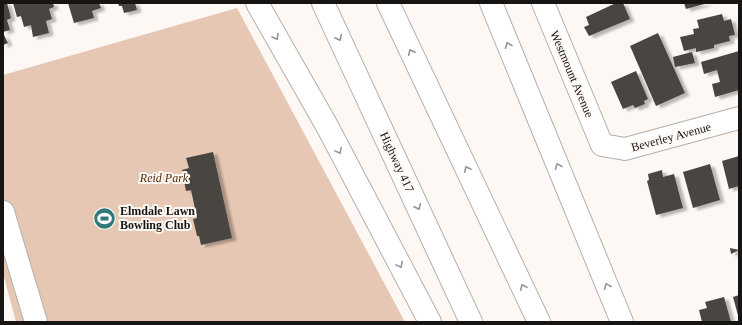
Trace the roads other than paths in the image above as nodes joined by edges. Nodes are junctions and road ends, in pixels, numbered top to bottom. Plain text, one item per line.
1 (257, 3) edge
2 (323, 3) edge
3 (388, 3) edge
4 (491, 3) edge
5 (543, 3) edge
6 (739, 118) edge
7 (602, 145) joint
8 (5, 226) edge
9 (36, 322) edge
10 (430, 322) edge
11 (471, 322) edge
12 (540, 322) edge
13 (622, 322) edge

1 -> 10 main road
2 -> 11 main road, Highway 417
12 -> 3 main road
13 -> 4 main road
5 - 7 main road, Westmount Avenue
6 - 7 main road, Beverley Avenue
8 - 9 main road

